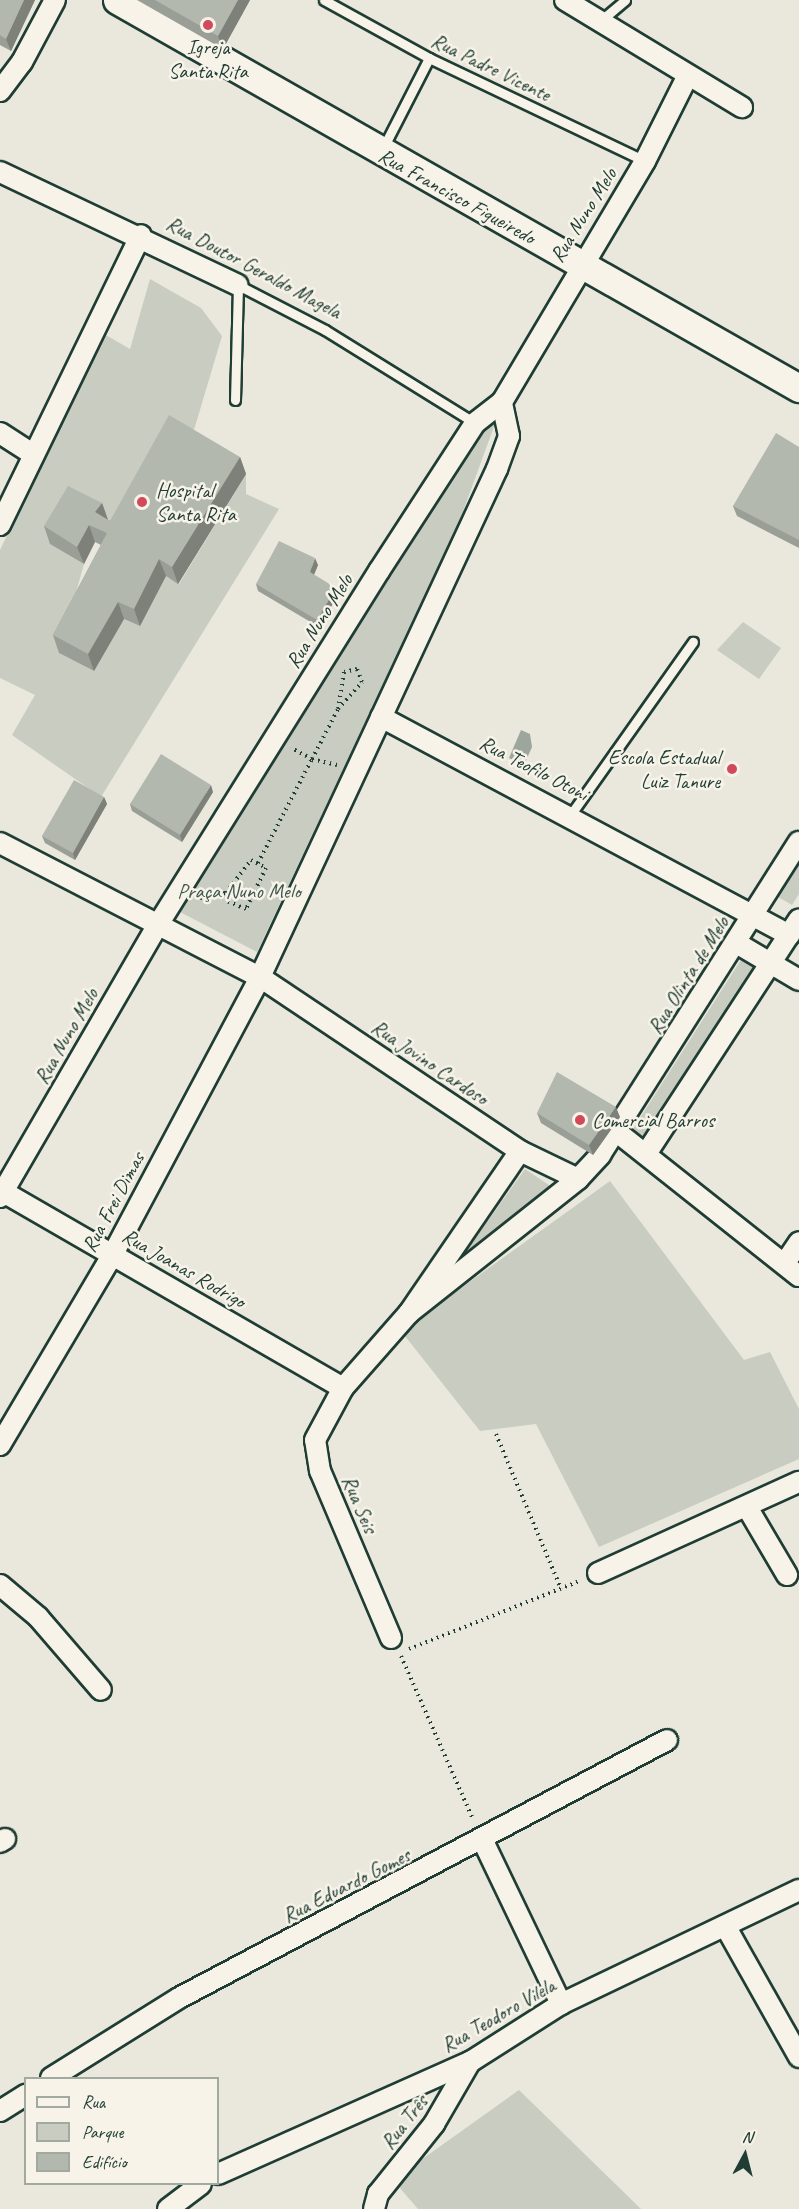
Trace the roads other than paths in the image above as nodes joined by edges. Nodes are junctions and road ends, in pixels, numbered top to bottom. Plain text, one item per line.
1 (55, 0) edge
2 (117, 0) edge
3 (324, 0) edge
4 (564, 0) edge
5 (625, 0) edge
6 (599, 22) junction
7 (429, 58) junction
8 (687, 77) junction
9 (0, 91) edge
10 (742, 107) dead end
11 (380, 153) junction
12 (645, 161) junction
13 (0, 172) edge
14 (141, 235) junction
15 (580, 265) junction
16 (238, 285) junction
17 (799, 388) edge
18 (234, 399) dead end
19 (502, 402) junction
20 (475, 423) junction
21 (0, 433) edge
22 (34, 455) junction
23 (0, 525) edge
24 (693, 642) dead end
25 (381, 717) junction
26 (571, 813) junction
27 (799, 842) edge
28 (0, 843) edge
29 (752, 916) junction
30 (159, 923) junction
31 (794, 927) edge
32 (738, 944) junction
33 (773, 966) junction
34 (260, 977) junction
35 (799, 980) edge
36 (617, 1132) junction
37 (520, 1151) junction
38 (646, 1154) junction
39 (578, 1179) junction
40 (1, 1193) edge
41 (799, 1242) edge
42 (113, 1254) junction
43 (792, 1269) edge
44 (409, 1313) junction
45 (343, 1389) junction
46 (0, 1445) edge
47 (799, 1482) edge
48 (747, 1507) junction
49 (598, 1573) dead end
50 (788, 1575) dead end
51 (0, 1585) edge
52 (395, 1646) road end
53 (101, 1690) dead end
54 (667, 1740) dead end
55 (483, 1841) junction
56 (799, 1890) edge
57 (727, 1929) junction
58 (561, 2004) junction
59 (799, 2057) edge
60 (470, 2062) junction
61 (54, 2077) edge
62 (24, 2096) edge
63 (0, 2111) edge
64 (219, 2175) edge
65 (200, 2185) edge
66 (168, 2209) edge
67 (374, 2209) edge

1 - 9 street
2 - 11 street, Rua Francisco Figueiredo
3 - 7 lane, Rua Padre Vicente
4 - 6 street
5 - 6 lane
6 - 8 street
7 - 11 lane
7 - 12 lane, Rua Padre Vicente
8 - 10 street
8 - 12 street, Rua Nuno Melo
11 - 15 street, Rua Francisco Figueiredo
12 - 15 street, Rua Nuno Melo
13 - 14 street, Rua Doutor Geraldo Magela
14 - 16 street, Rua Doutor Geraldo Magela
14 - 22 street
15 - 17 street, Rua Francisco Figueiredo
15 - 19 street, Rua Nuno Melo
16 - 18 lane
16 - 20 lane, Rua Doutor Geraldo Magela
19 - 20 street, Rua Nuno Melo
19 - 25 street
20 - 30 street, Rua Nuno Melo
21 - 22 street
22 - 23 street
24 - 26 lane
25 - 26 street, Rua Teofilo Otoni
25 - 34 street
26 - 29 street, Rua Teofilo Otoni
27 - 29 street, Rua Olinta de Melo
28 - 30 street, Rua Jovino Cardoso
29 - 31 street, Rua Teofilo Otoni
29 - 32 street, Rua Olinta de Melo
30 - 34 street, Rua Jovino Cardoso
30 - 40 street, Rua Nuno Melo
31 - 33 street
32 - 33 street
32 - 36 street, Rua Olinta de Melo
33 - 35 street
33 - 38 street
34 - 37 street, Rua Jovino Cardoso
34 - 42 street, Rua Frei Dimas
36 - 38 street
36 - 39 street, Rua Olinta de Melo
37 - 39 street, Rua Jovino Cardoso
37 - 44 street, Rua Olinta de Melo
38 - 43 street
39 - 44 street, Rua Olinta de Melo
40 - 42 street, Rua Joanas Rodrigo
41 - 43 street
42 - 45 street, Rua Joanas Rodrigo
42 - 46 street, Rua Frei Dimas
44 - 45 street, Rua Olinta de Melo
45 - 52 street, Rua Seis
47 - 48 street
48 - 49 street
48 - 50 street
51 - 53 street
54 - 55 street, Rua Eduardo Gomes
55 - 58 street
55 - 61 street, Rua Eduardo Gomes
56 - 57 street, Rua Teodoro Vilela
57 - 58 street, Rua Teodoro Vilela
57 - 59 street
58 - 60 street, Rua Teodoro Vilela
60 - 64 street, Rua Teodoro Vilela
60 - 67 street, Rua Três
62 - 63 street
65 - 66 street

